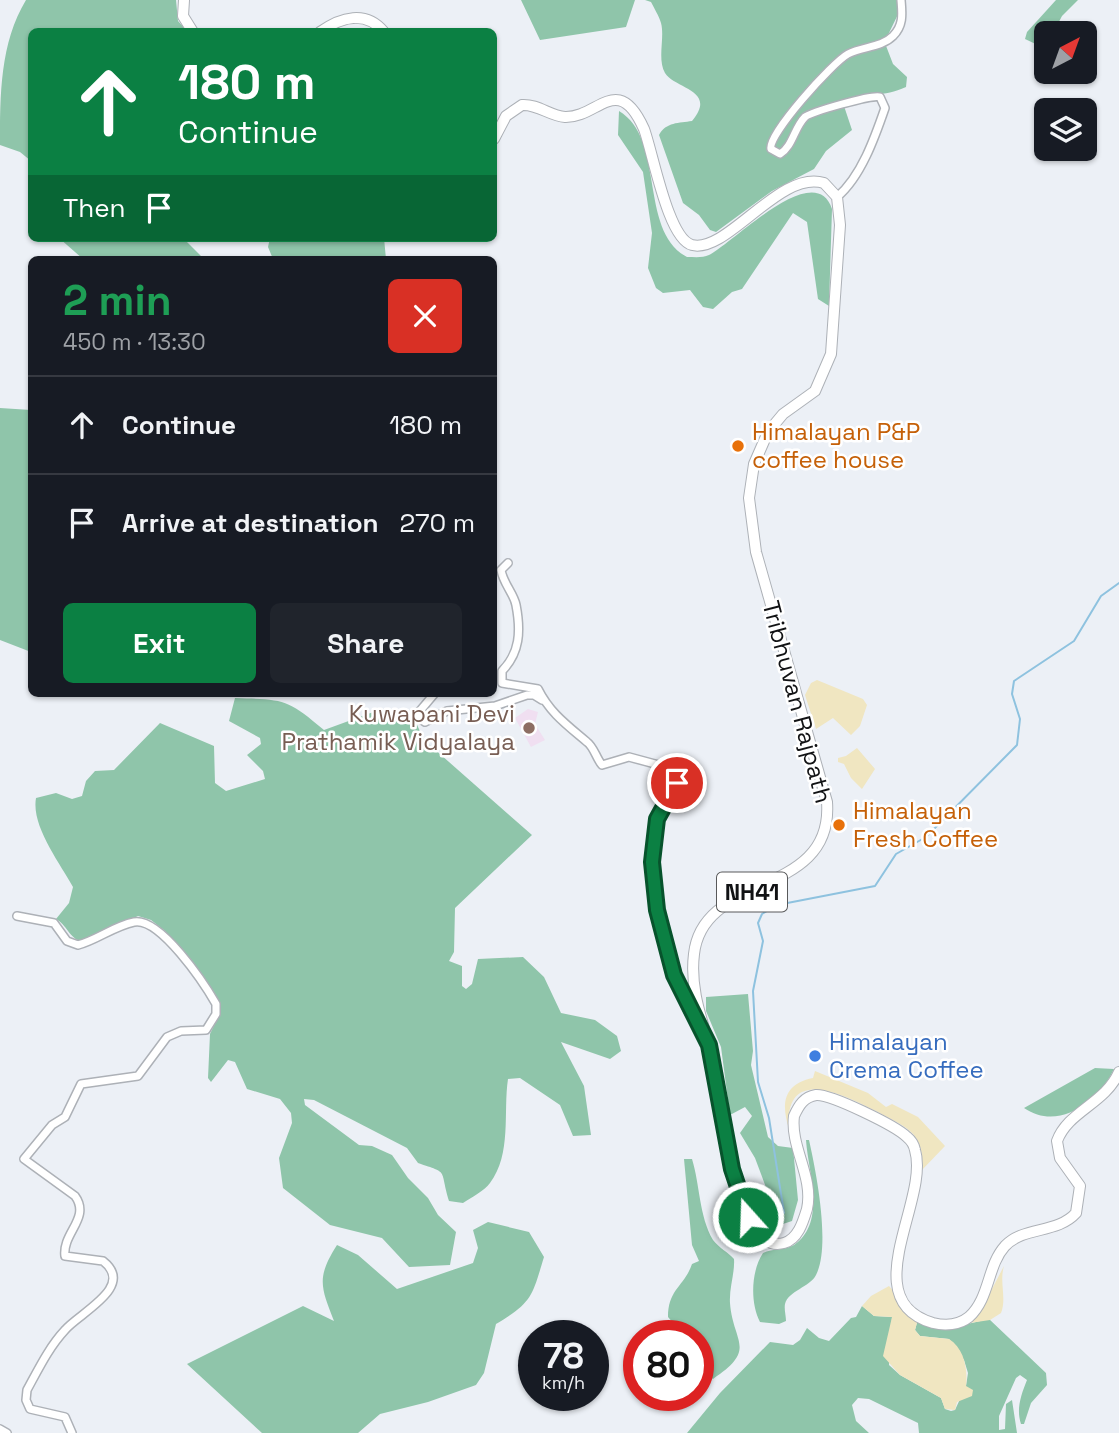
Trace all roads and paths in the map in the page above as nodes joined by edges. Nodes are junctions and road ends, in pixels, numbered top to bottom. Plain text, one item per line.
1 (184, 0) edge
2 (901, 0) edge
3 (190, 28) edge
4 (327, 28) edge
5 (379, 28) edge
6 (497, 133) edge
7 (837, 197) junction
8 (508, 563) dead end
9 (432, 697) edge
10 (545, 703) junction
11 (17, 916) dead end
12 (709, 1045) junction
13 (1119, 1072) edge
14 (0, 1429) edge
15 (7, 1433) edge
16 (72, 1433) edge

1 - 3 highway
2 - 7 street
4 - 5 highway
6 - 7 highway
7 - 12 highway, Tribhuvan Rajpath / NH41
8 - 10 street
9 - 10 street
10 - 12 street
11 - 16 street
12 - 13 highway, Tribhuvan Rajpath / NH41
14 - 15 street

